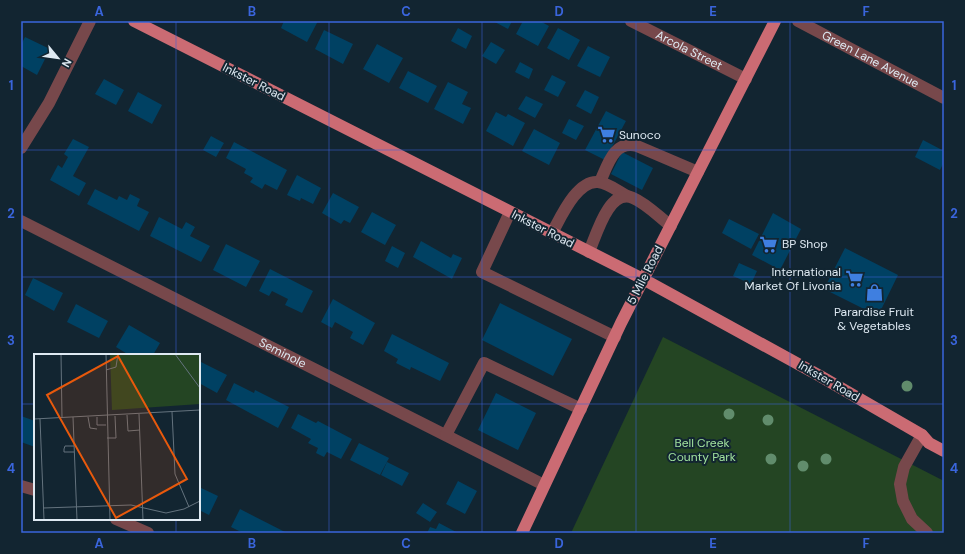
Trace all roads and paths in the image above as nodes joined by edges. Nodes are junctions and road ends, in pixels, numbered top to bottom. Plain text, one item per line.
1 (90, 21) edge
2 (134, 21) edge
3 (631, 21) edge
4 (775, 21) edge
5 (798, 21) edge
6 (746, 79) junction
7 (944, 98) edge
8 (21, 148) edge
9 (698, 172) junction
10 (600, 182) junction
11 (627, 196) junction
12 (510, 212) junction
13 (21, 221) edge
14 (670, 226) junction
15 (552, 233) junction
16 (589, 252) junction
17 (643, 280) junction
18 (615, 337) junction
19 (581, 409) junction
20 (446, 435) junction
21 (922, 435) junction
22 (944, 451) edge
23 (544, 485) junction
24 (21, 486) edge
25 (34, 490) edge
26 (118, 520) edge
27 (148, 533) edge
28 (522, 533) edge
29 (927, 533) edge

1 - 8 street
2 - 12 main road, Inkster Road
3 - 6 street, Arcola Street
4 - 6 main road, 5 Mile Road
5 - 7 street, Green Lane Avenue
6 - 9 main road, 5 Mile Road
9 - 10 street
9 - 14 main road, 5 Mile Road
10 - 11 street
10 - 15 street
11 - 14 street
11 - 16 street
12 - 15 main road, Inkster Road
12 - 18 street
13 - 20 street, Seminole
14 - 17 main road, 5 Mile Road
15 - 16 main road, Inkster Road
16 - 17 main road, Inkster Road
17 - 18 main road, 5 Mile Road
17 - 21 main road, Inkster Road
18 - 19 main road, 5 Mile Road
19 - 20 street
19 - 23 main road, 5 Mile Road
20 - 23 street, Seminole
21 - 22 main road, Inkster Road
21 - 29 street
23 - 28 main road, 5 Mile Road
24 - 25 street
26 - 27 street

